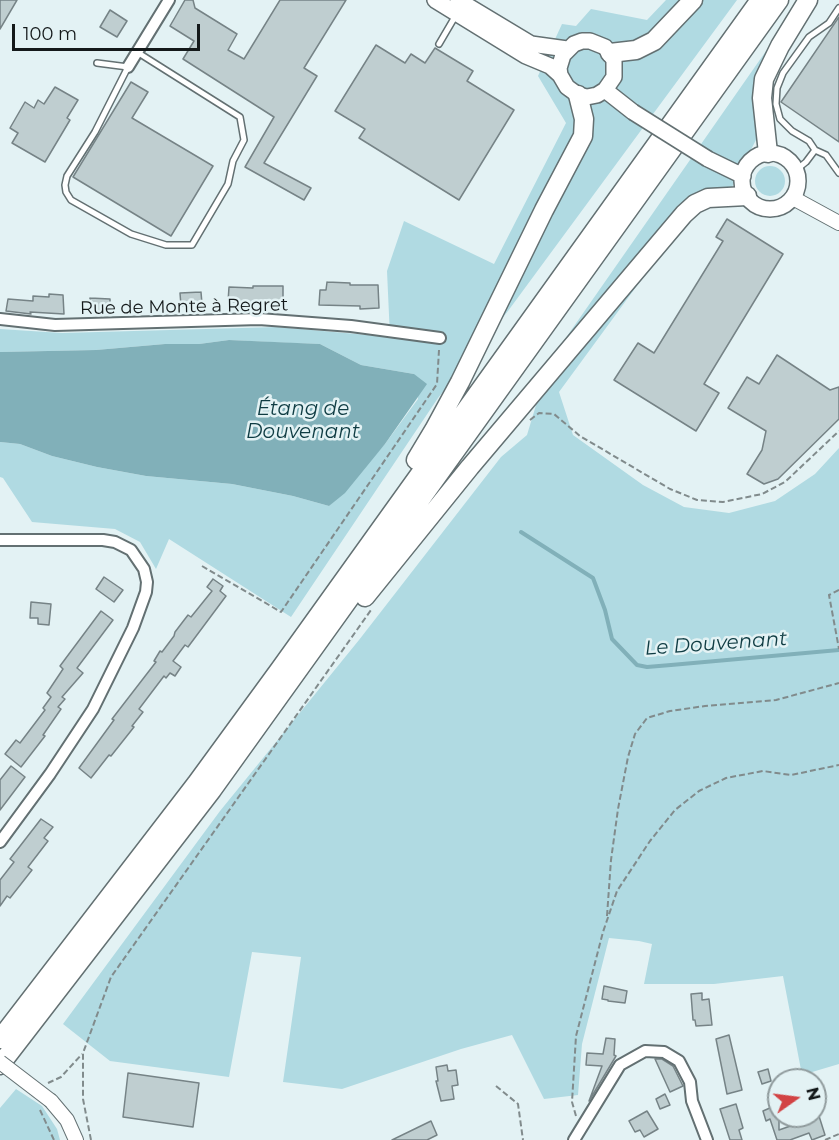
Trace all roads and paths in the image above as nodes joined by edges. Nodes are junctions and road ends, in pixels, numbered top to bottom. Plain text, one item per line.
1 (169, 0) edge
2 (435, 0) edge
3 (693, 0) edge
4 (759, 0) edge
5 (779, 0) edge
6 (808, 0) edge
7 (460, 4) edge
8 (839, 8) edge
9 (439, 44) dead end
10 (567, 49) junction
11 (137, 52) junction
12 (610, 53) junction
13 (97, 63) dead end
14 (128, 67) junction
15 (560, 75) junction
16 (605, 90) junction
17 (578, 95) junction
18 (815, 150) junction
19 (768, 153) junction
20 (796, 170) junction
21 (839, 173) edge
22 (743, 176) junction
23 (747, 196) junction
24 (793, 198) junction
25 (839, 222) edge
26 (0, 319) edge
27 (440, 338) joint
28 (524, 426) dead end
29 (839, 431) edge
30 (398, 504) junction
31 (0, 540) edge
32 (202, 566) dead end
33 (839, 590) edge
34 (376, 604) dead end
35 (839, 649) edge
36 (312, 652) junction
37 (839, 683) edge
38 (839, 765) edge
39 (0, 842) edge
40 (606, 919) junction
41 (0, 1039) edge
42 (83, 1053) junction
43 (0, 1063) edge
44 (44, 1085) dead end
45 (496, 1086) dead end
46 (36, 1104) dead end
47 (582, 1126) junction
48 (839, 1134) edge
49 (54, 1140) edge
50 (76, 1140) edge
51 (91, 1140) edge
52 (523, 1140) edge
53 (574, 1140) edge
54 (707, 1140) edge
55 (825, 1140) edge

1 - 11 street
2 - 7 main road
3 - 12 highway
4 - 30 highway
5 - 36 highway
6 - 19 highway
7 - 9 lane
7 - 10 main road
7 - 15 main road
8 - 18 lane
10 - 12 main road
10 - 15 main road
11 - 14 street
11 - 14 lane
12 - 16 main road
13 - 14 lane
15 - 17 main road
16 - 17 main road
16 - 22 main road, bridge
17 - 30 highway
18 - 20 lane
18 - 21 lane
19 - 20 main road
19 - 22 main road
20 - 24 main road
22 - 23 main road
23 - 24 main road
23 - 36 highway
24 - 25 main road
26 - 27 street, Rue de Monte à Regret
27 - 32 path
28 - 29 path
30 - 41 highway
31 - 39 street
33 - 35 path
34 - 42 path
36 - 43 highway
37 - 40 path
38 - 40 path
40 - 47 path
42 - 44 path
42 - 51 path
43 - 50 main road, bridge
45 - 52 path
46 - 49 path
47 - 53 street
47 - 54 street
48 - 55 path

